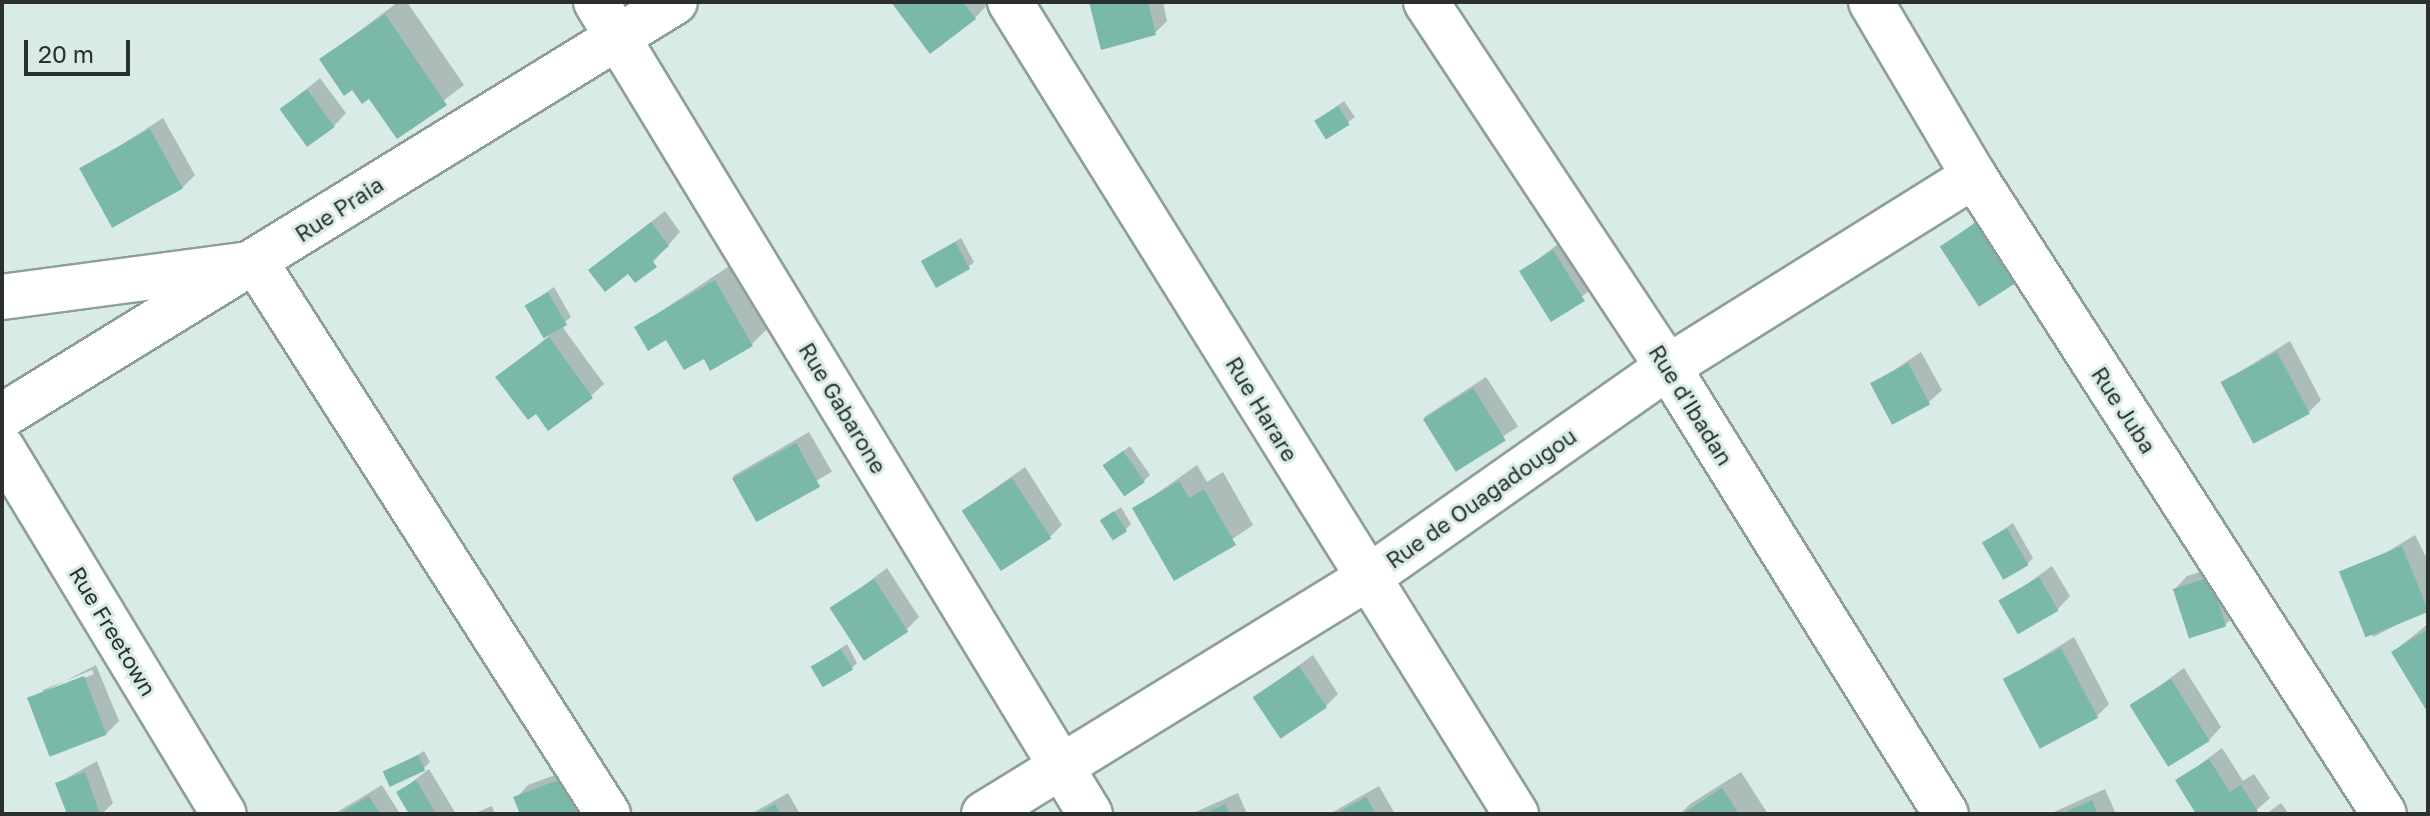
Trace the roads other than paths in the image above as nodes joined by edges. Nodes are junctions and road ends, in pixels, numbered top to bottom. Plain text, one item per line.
1 (675, 2) edge
2 (1010, 2) edge
3 (1426, 2) edge
4 (1871, 2) edge
5 (607, 18) edge
6 (1974, 176) junction
7 (256, 263) junction
8 (2, 297) edge
9 (1668, 367) junction
10 (2, 416) edge
11 (2, 448) edge
12 (1366, 579) junction
13 (1060, 768) junction
14 (224, 814) edge
15 (608, 814) edge
16 (984, 814) edge
17 (1090, 814) edge
18 (1516, 814) edge
19 (1946, 814) edge
20 (2384, 814) edge

1 - 5 street, Rue Praia
2 - 12 street, Rue Harare
3 - 9 street, Rue d'Ibadan
4 - 6 street, Rue Juba
5 - 7 street, Rue Praia
5 - 13 street, Rue Gabarone
6 - 9 street, Rue de Ouagadougou
6 - 20 street, Rue Juba
7 - 8 street
7 - 10 street, Rue Praia
7 - 15 street
9 - 12 street, Rue de Ouagadougou
9 - 19 street, Rue d'Ibadan
11 - 14 street, Rue Freetown
12 - 13 street, Rue de Ouagadougou
12 - 18 street, Rue Harare
13 - 16 street, Rue de Ouagadougou
13 - 17 street, Rue Gabarone

